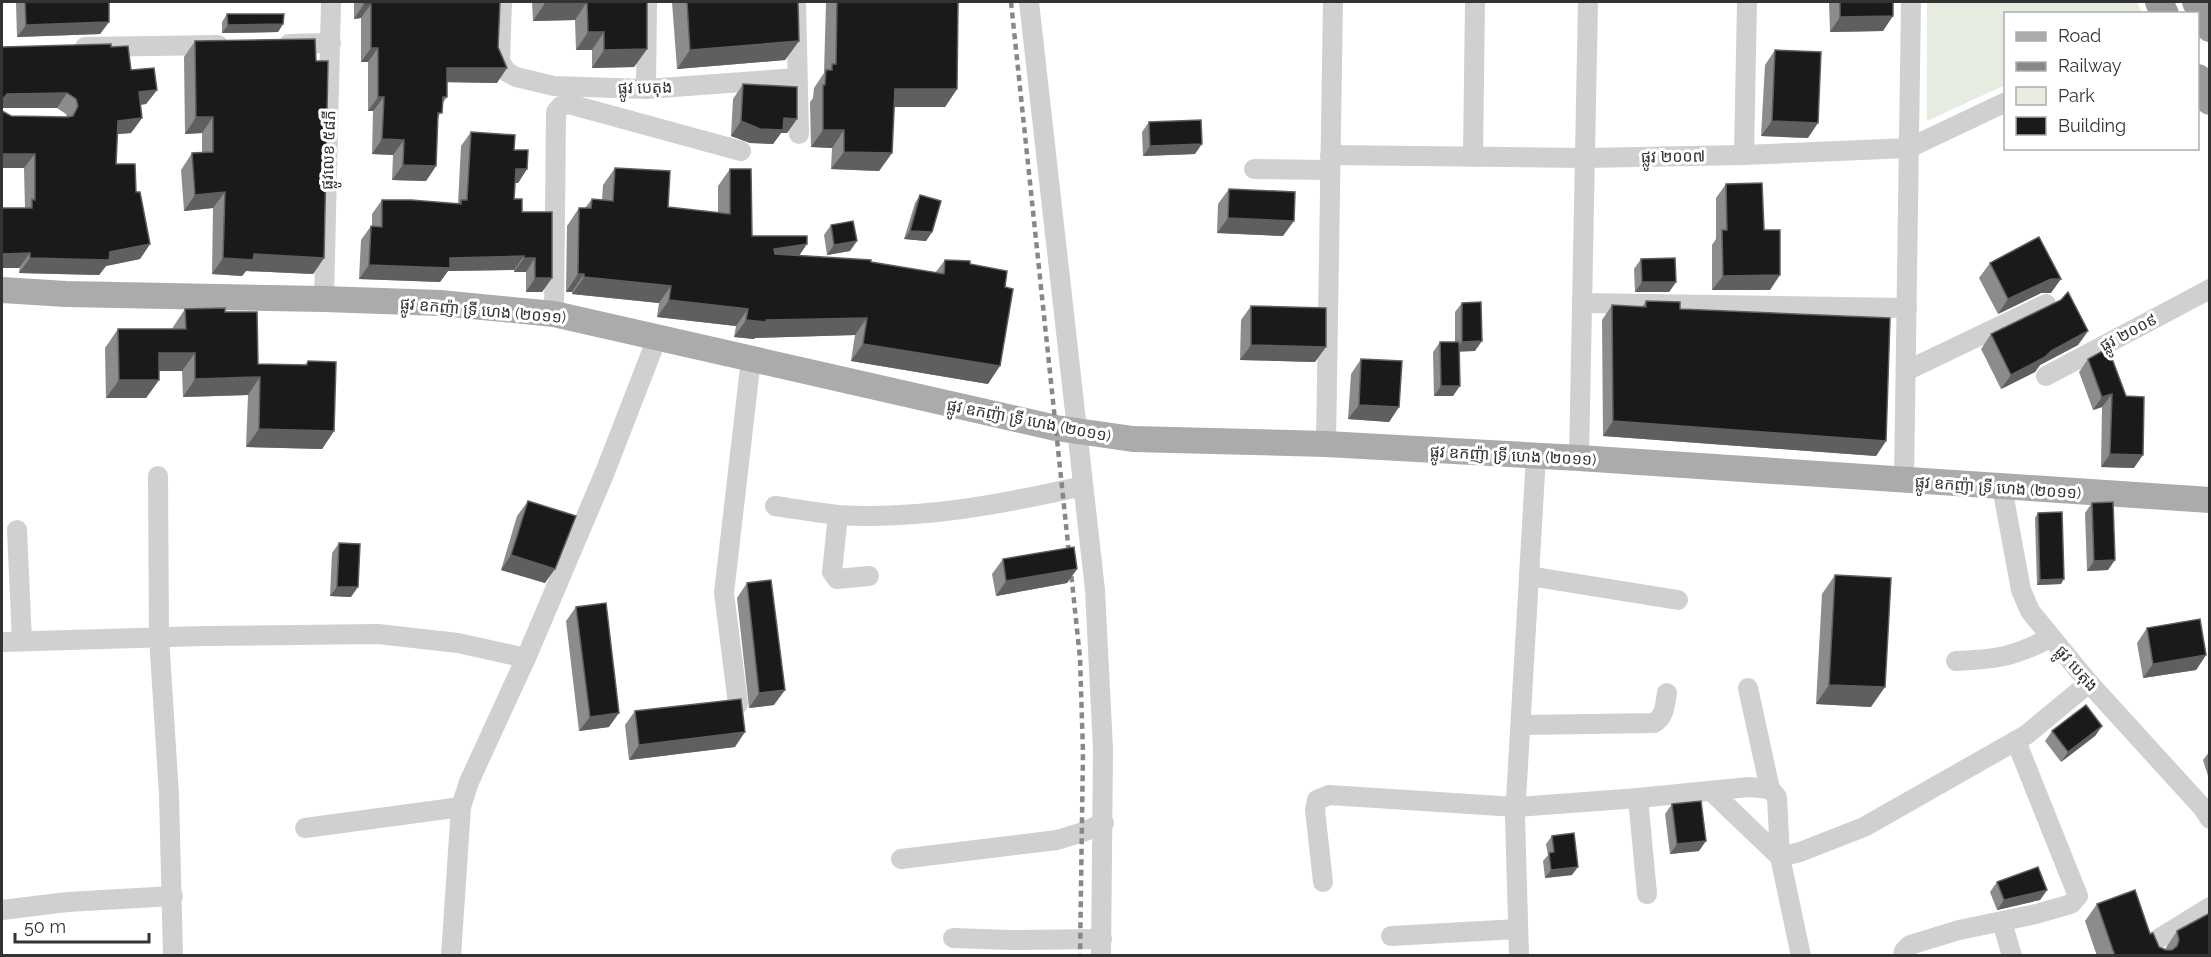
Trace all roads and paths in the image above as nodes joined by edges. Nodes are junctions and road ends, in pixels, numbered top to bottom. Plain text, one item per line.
1 (331, 2) edge
2 (502, 2) edge
3 (647, 2) edge
4 (796, 2) edge
5 (1029, 2) edge
6 (1333, 2) edge
7 (1475, 2) edge
8 (1588, 2) edge
9 (1747, 2) edge
10 (1911, 2) edge
11 (2196, 2) edge
12 (2210, 28) edge
13 (331, 43) junction
14 (237, 44) edge
15 (272, 44) edge
16 (66, 47) edge
17 (797, 78) junction
18 (2199, 80) edge
19 (646, 89) junction
20 (2210, 101) edge
21 (2004, 103) edge
22 (799, 134) dead end
23 (1909, 148) junction
24 (741, 151) dead end
25 (1744, 155) junction
26 (1473, 157) junction
27 (1585, 158) junction
28 (1330, 162) junction
29 (1254, 169) dead end
30 (2210, 289) edge
31 (2, 290) edge
32 (324, 299) junction
33 (1582, 303) junction
34 (2046, 304) edge
35 (1907, 308) junction
36 (554, 314) junction
37 (657, 338) junction
38 (751, 359) junction
39 (1906, 371) junction
40 (2046, 376) dead end
41 (1077, 432) junction
42 (1326, 444) junction
43 (1536, 456) junction
44 (1579, 458) junction
45 (158, 476) dead end
46 (1904, 480) junction
47 (1083, 486) junction
48 (2002, 487) junction
49 (2210, 500) edge
50 (775, 506) dead end
51 (838, 515) junction
52 (17, 530) dead end
53 (869, 576) dead end
54 (1530, 576) junction
55 (1678, 600) dead end
56 (159, 638) junction
57 (2050, 638) junction
58 (22, 641) junction
59 (2, 642) edge
60 (526, 658) junction
61 (1956, 661) dead end
62 (2089, 683) junction
63 (1748, 688) dead end
64 (1667, 693) dead end
65 (738, 704) edge
66 (1521, 725) junction
67 (2016, 741) junction
68 (1770, 789) junction
69 (1711, 791) junction
70 (2202, 796) edge
71 (1638, 798) junction
72 (460, 807) junction
73 (1516, 807) junction
74 (2210, 819) edge
75 (1104, 823) junction
76 (305, 828) dead end
77 (1780, 857) junction
78 (901, 859) dead end
79 (1323, 882) dead end
80 (1647, 894) dead end
81 (173, 896) junction
82 (2210, 907) edge
83 (2, 910) edge
84 (2002, 922) junction
85 (1518, 929) junction
86 (1391, 936) dead end
87 (953, 938) dead end
88 (1101, 947) edge
89 (172, 956) edge
90 (452, 956) edge
91 (1519, 956) edge
92 (1801, 956) edge
93 (1903, 956) edge
94 (2012, 956) edge
95 (2155, 956) edge

1 - 13 street, ផ្លូវលេខ ៥៨ភី
2 - 19 street, ផ្លូវ បេតុង
3 - 19 street
4 - 17 street
5 - 41 street
6 - 28 street
7 - 26 street
8 - 27 street
9 - 25 street
10 - 23 street
11 - 12 highway
13 - 15 street
13 - 32 street, ផ្លូវលេខ ៥៨ភី
14 - 16 street
17 - 19 street, ផ្លូវ បេតុង
17 - 22 street
18 - 20 highway
21 - 23 street, ផ្លូវ ២០០៧
23 - 25 street, ផ្លូវ ២០០៧
23 - 35 street
24 - 36 street
25 - 27 street, ផ្លូវ ២០០៧
26 - 27 street, ផ្លូវ ២០០៧
26 - 28 street, ផ្លូវ ២០០៧
27 - 33 street
28 - 29 street, ផ្លូវ ២០០៧
28 - 42 street
30 - 40 street, ផ្លូវ ២០០៩
31 - 32 main road, ផ្លូវ ឧកញ៉ា ទ្រី ហេង (២០១១)
32 - 36 main road, ផ្លូវ ឧកញ៉ា ទ្រី ហេង (២០១១)
33 - 35 street
33 - 44 street
34 - 39 street
35 - 39 street
36 - 37 main road, ផ្លូវ ឧកញ៉ា ទ្រី ហេង (២០១១)
37 - 38 main road, ផ្លូវ ឧកញ៉ា ទ្រី ហេង (២០១១)
37 - 60 street
38 - 41 main road, ផ្លូវ ឧកញ៉ា ទ្រី ហេង (២០១១)
38 - 65 street
39 - 46 street
41 - 42 main road, ផ្លូវ ឧកញ៉ា ទ្រី ហេង (២០១១)
41 - 47 street
42 - 43 main road, ផ្លូវ ឧកញ៉ា ទ្រី ហេង (២០១១)
43 - 44 main road, ផ្លូវ ឧកញ៉ា ទ្រី ហេង (២០១១)
43 - 54 street
44 - 46 main road, ផ្លូវ ឧកញ៉ា ទ្រី ហេង (២០១១)
45 - 56 street
46 - 48 main road, ផ្លូវ ឧកញ៉ា ទ្រី ហេង (២០១១)
47 - 51 street
47 - 75 street
48 - 49 main road, ផ្លូវ ឧកញ៉ា ទ្រី ហេង (២០១១)
48 - 57 street, ផ្លូវ បេតុង
50 - 51 street
51 - 53 street
52 - 58 street
54 - 55 street
54 - 66 street
56 - 58 street
56 - 60 street
56 - 81 street
57 - 61 street
57 - 62 street, ផ្លូវ បេតុង
58 - 59 street
60 - 72 street
62 - 67 street
62 - 70 street, ផ្លូវ បេតុង
63 - 68 street
64 - 66 street
66 - 73 street
67 - 77 street
67 - 84 street
68 - 69 street
68 - 77 street
69 - 71 street
69 - 77 street
70 - 74 street, ផ្លូវ បេតុង
71 - 73 street
71 - 80 street
72 - 76 street
72 - 90 street
73 - 79 street
73 - 85 street
75 - 78 street
75 - 88 street
77 - 92 street
81 - 83 street
81 - 89 street
82 - 95 street
84 - 93 street
84 - 94 street
85 - 86 street
85 - 91 street
87 - 88 street

